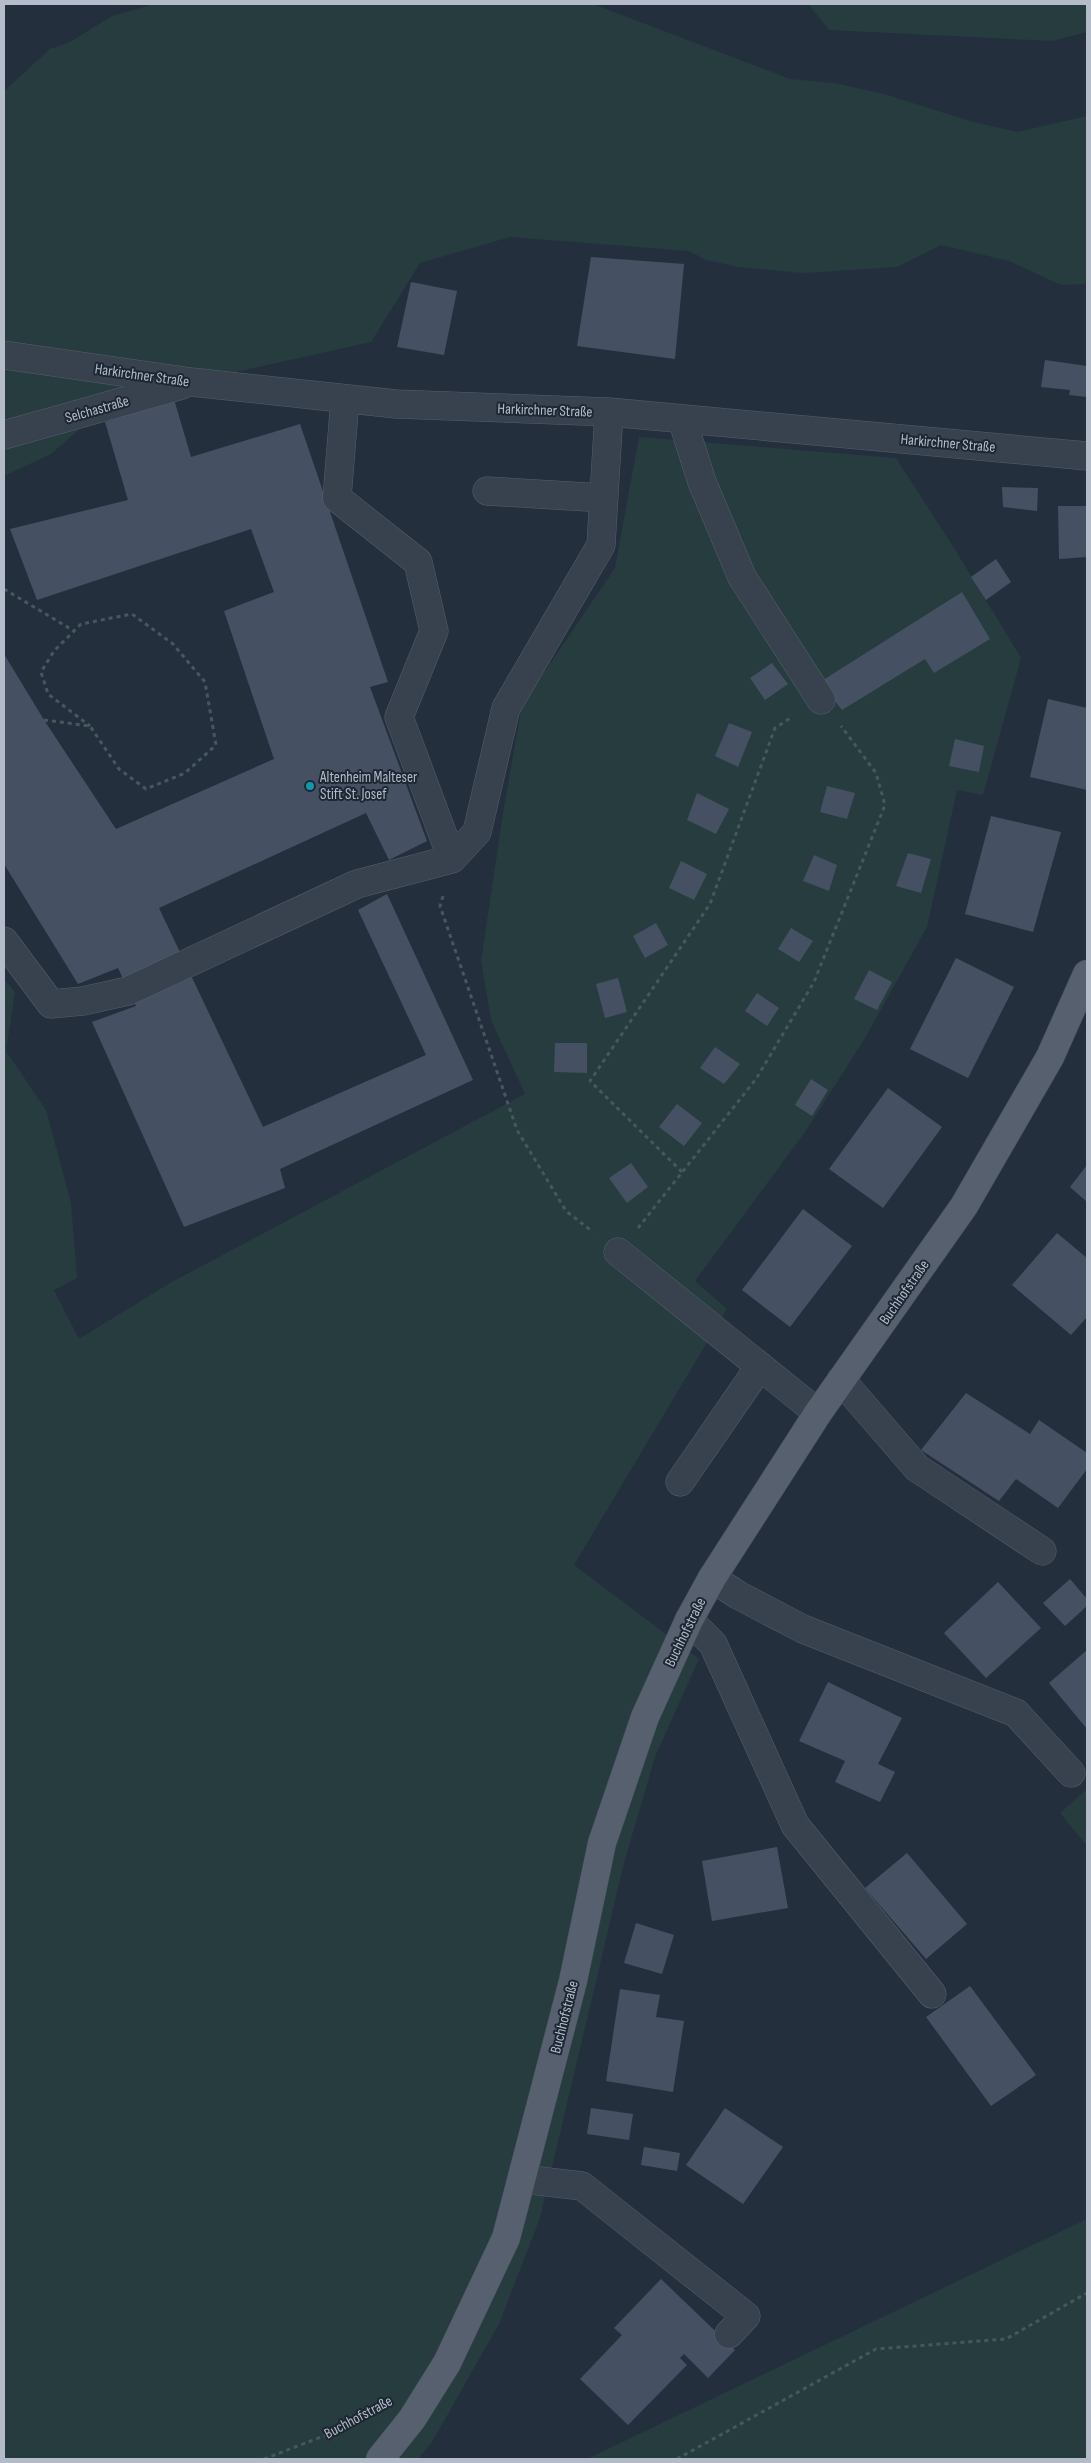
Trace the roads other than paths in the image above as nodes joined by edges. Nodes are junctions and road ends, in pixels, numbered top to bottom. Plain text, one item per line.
1 (4, 355) edge
2 (190, 382) junction
3 (345, 399) junction
4 (609, 412) junction
5 (682, 419) junction
6 (4, 435) edge
7 (1087, 456) edge
8 (487, 492) dead end
9 (604, 498) junction
10 (821, 700) road end
11 (452, 859) junction
12 (4, 941) edge
13 (1087, 974) edge
14 (618, 1252) road end
15 (760, 1366) junction
16 (842, 1380) junction
17 (818, 1413) junction
18 (680, 1482) dead end
19 (1042, 1551) dead end
20 (712, 1578) junction
21 (689, 1620) junction
22 (1071, 1773) dead end
23 (932, 1994) dead end
24 (522, 2179) junction
25 (730, 2334) dead end
26 (380, 2459) edge

1 - 2 street, Harkirchner Straße
2 - 3 street, Harkirchner Straße
2 - 6 street, Selchastraße
3 - 4 street, Harkirchner Straße
3 - 11 street
4 - 5 street, Harkirchner Straße
4 - 9 street
5 - 7 street, Harkirchner Straße
5 - 10 street
8 - 9 street
9 - 11 street
11 - 12 street
13 - 16 main road, Buchhofstraße
14 - 15 street
15 - 17 street
15 - 18 street
16 - 17 main road, Buchhofstraße
16 - 19 street
17 - 20 main road, Buchhofstraße
20 - 21 main road, Buchhofstraße
20 - 22 street
21 - 23 street
21 - 24 main road, Buchhofstraße
24 - 25 street
24 - 26 main road, Buchhofstraße

